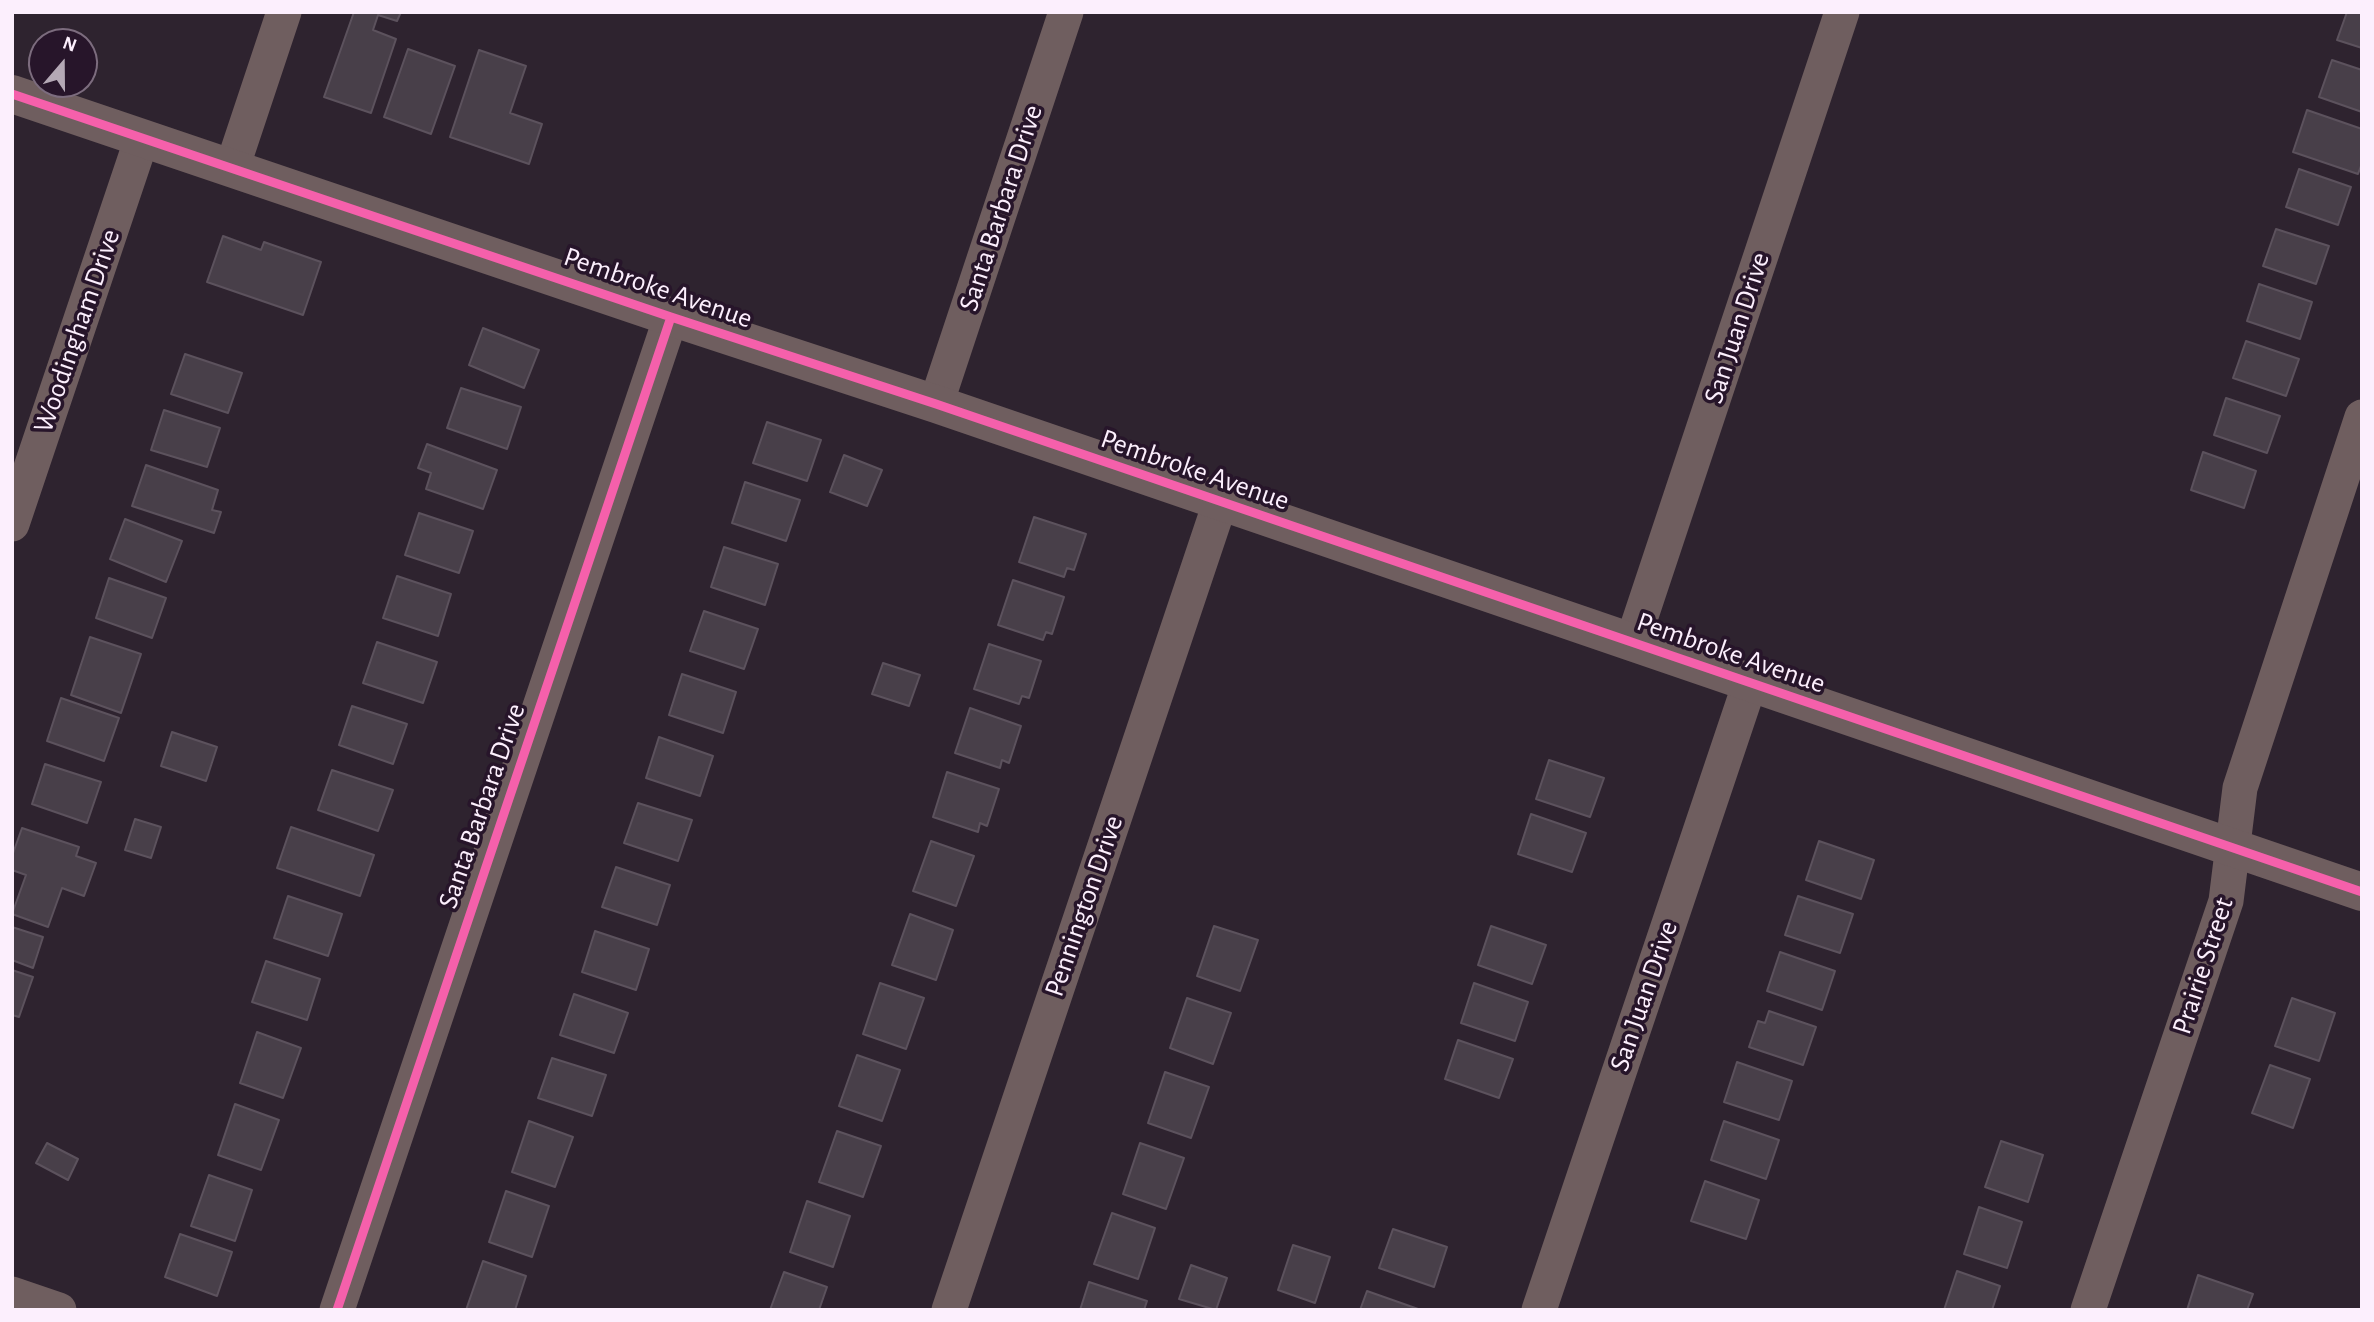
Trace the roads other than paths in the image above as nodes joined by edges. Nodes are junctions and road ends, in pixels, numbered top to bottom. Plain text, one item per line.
1 (284, 12) edge
2 (1066, 12) edge
3 (1842, 12) edge
4 (12, 94) edge
5 (142, 138) junction
6 (232, 168) junction
7 (671, 317) junction
8 (936, 404) junction
9 (2362, 417) edge
10 (1220, 503) junction
11 (12, 524) edge
12 (1632, 643) junction
13 (1750, 683) junction
14 (2232, 849) junction
15 (2362, 892) edge
16 (12, 1294) edge
17 (59, 1310) edge
18 (337, 1310) edge
19 (948, 1310) edge
20 (1539, 1310) edge
21 (2088, 1310) edge

1 - 6 street
2 - 8 street, Santa Barbara Drive
3 - 12 street, San Juan Drive
4 - 5 street, Pembroke Avenue
5 - 6 street, Pembroke Avenue
5 - 11 street, Woodingham Drive
6 - 7 street, Pembroke Avenue
7 - 8 street, Pembroke Avenue
7 - 18 street, Santa Barbara Drive
8 - 10 street, Pembroke Avenue
9 - 14 street, Prairie Street
10 - 12 street, Pembroke Avenue
10 - 19 street, Pennington Drive
12 - 13 street, Pembroke Avenue
13 - 14 street, Pembroke Avenue
13 - 20 street, San Juan Drive
14 - 15 street, Pembroke Avenue
14 - 21 street, Prairie Street
16 - 17 street

